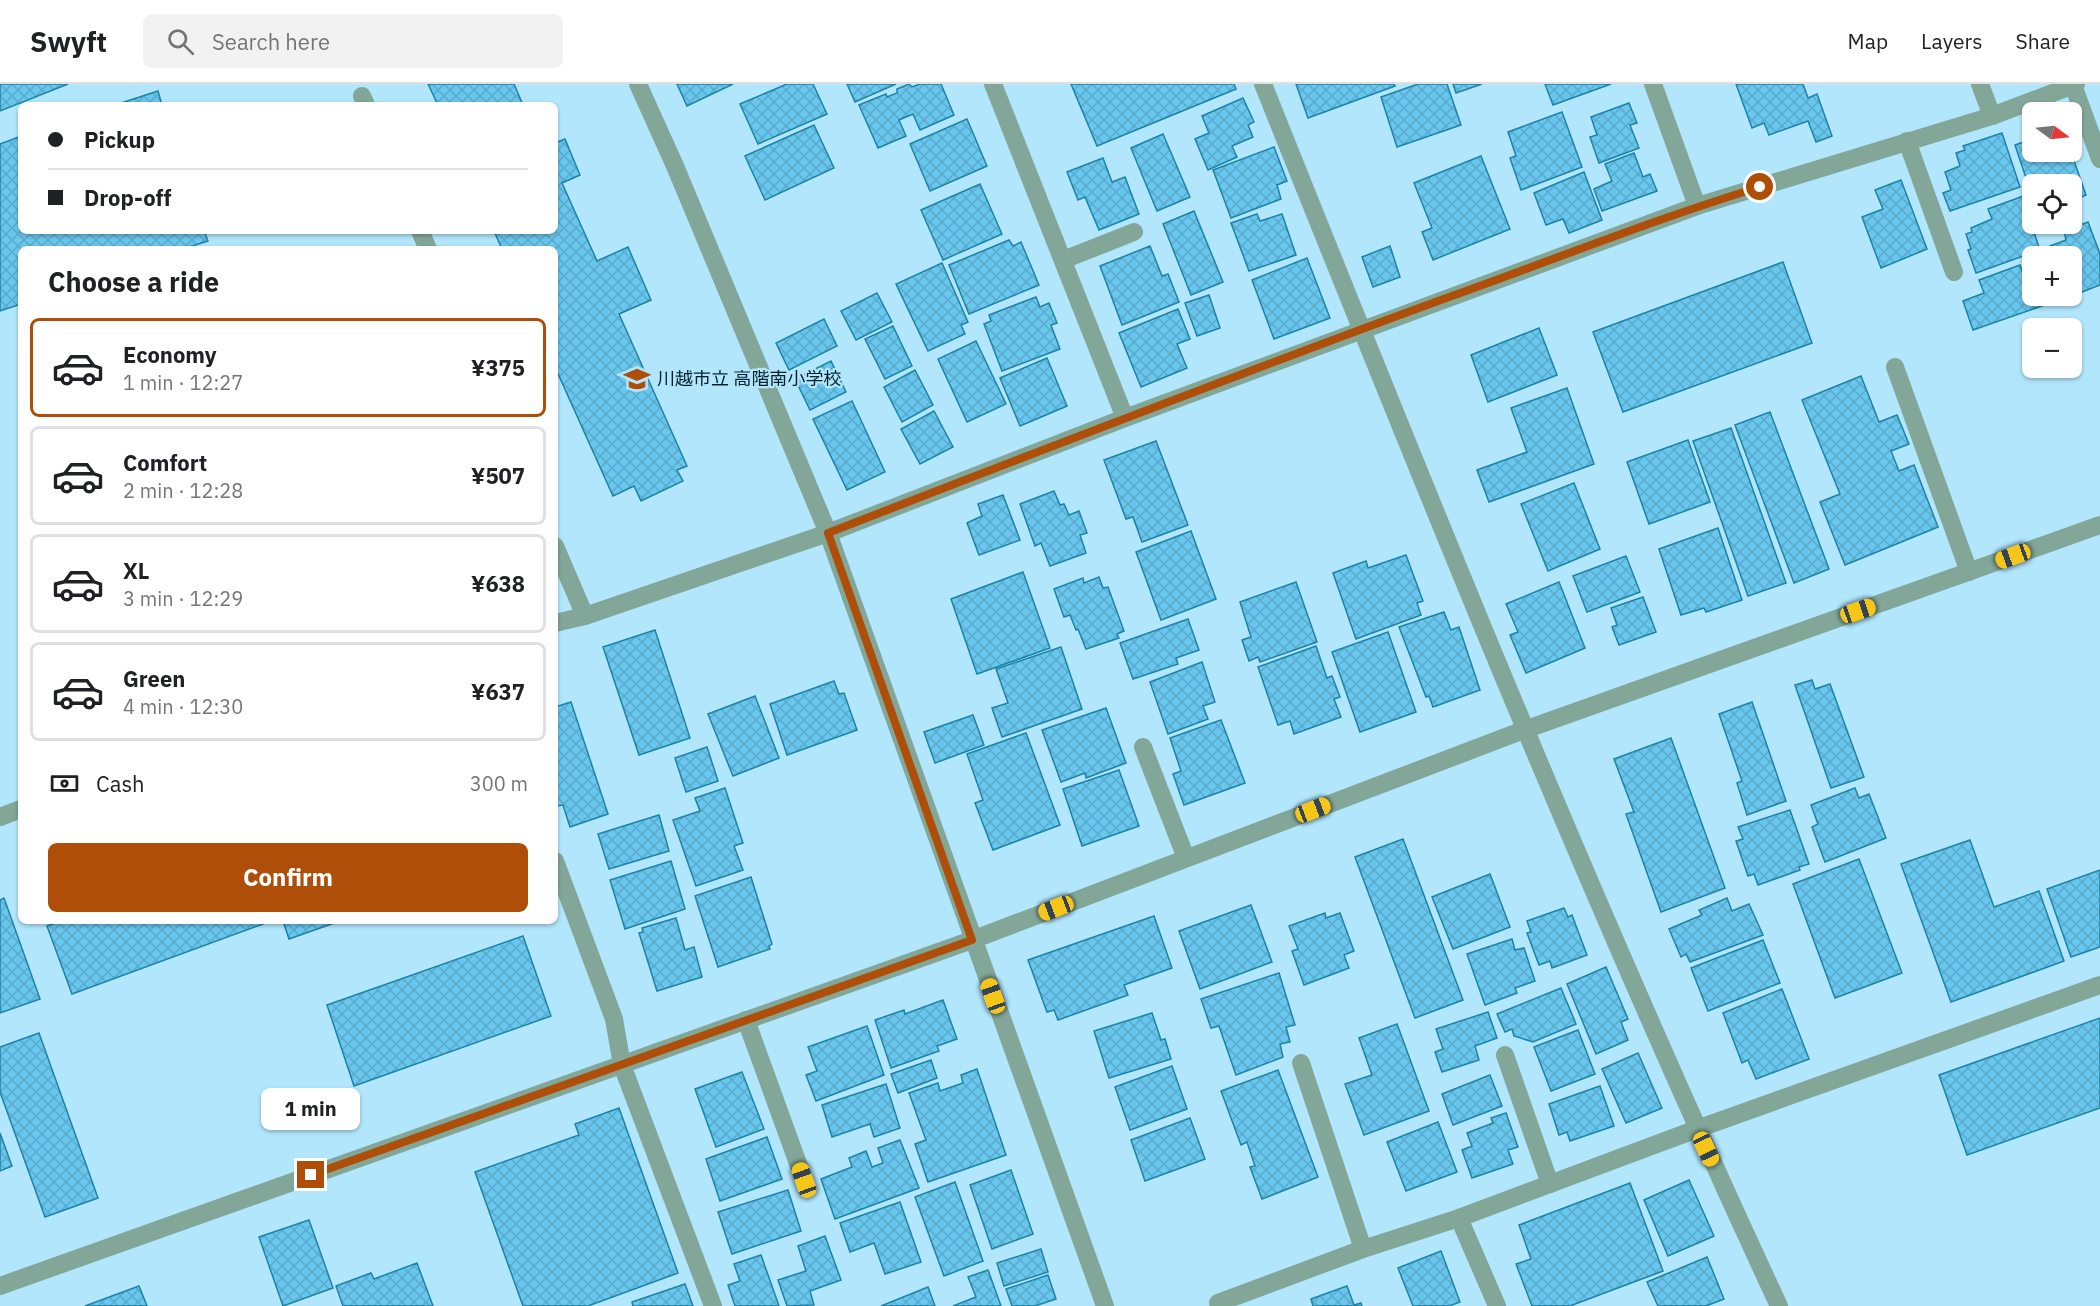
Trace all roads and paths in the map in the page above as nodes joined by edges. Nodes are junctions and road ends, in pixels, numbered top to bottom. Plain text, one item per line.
1 (638, 84) edge
2 (993, 84) edge
3 (1263, 84) edge
4 (1653, 84) edge
5 (1980, 84) edge
6 (2075, 85) edge
7 (1992, 116) junction
8 (1907, 141) junction
9 (2100, 159) edge
10 (1697, 206) junction
11 (1134, 232) dead end
12 (1063, 260) junction
13 (1954, 272) dead end
14 (1361, 329) junction
15 (1895, 367) dead end
16 (1125, 418) junction
17 (2100, 525) edge
18 (828, 533) junction
19 (558, 553) edge
20 (1969, 572) junction
21 (585, 616) junction
22 (558, 622) edge
23 (1524, 730) junction
24 (1143, 747) dead end
25 (18, 810) edge
26 (0, 817) edge
27 (1186, 858) junction
28 (558, 869) edge
29 (972, 940) junction
30 (2100, 985) edge
31 (746, 1020) junction
32 (1505, 1055) dead end
33 (1301, 1063) dead end
34 (622, 1065) junction
35 (1696, 1129) junction
36 (804, 1180) dead end
37 (1550, 1184) junction
38 (1458, 1218) junction
39 (1363, 1249) junction
40 (0, 1286) edge
41 (1218, 1303) dead end
42 (713, 1306) edge
43 (1105, 1306) edge
44 (1497, 1306) edge
45 (1779, 1306) edge

1 - 18 street
2 - 12 street
3 - 14 street
4 - 10 street
5 - 7 street
6 - 7 street
6 - 9 street
7 - 8 street
8 - 10 street
8 - 13 street
10 - 14 street
11 - 12 street
12 - 16 street
14 - 16 street
14 - 23 street
15 - 20 street
16 - 18 street
17 - 20 street
18 - 21 street
18 - 29 street
19 - 21 street
20 - 23 street
21 - 22 street
23 - 27 street
23 - 35 street
24 - 27 street
25 - 26 street
27 - 29 street
28 - 34 street
29 - 31 street
29 - 43 street
30 - 35 street
31 - 34 street
31 - 36 street
32 - 37 street
33 - 39 street
34 - 40 street
34 - 42 street
35 - 37 street
35 - 45 street
37 - 38 street
38 - 39 street
38 - 44 street
39 - 41 street

